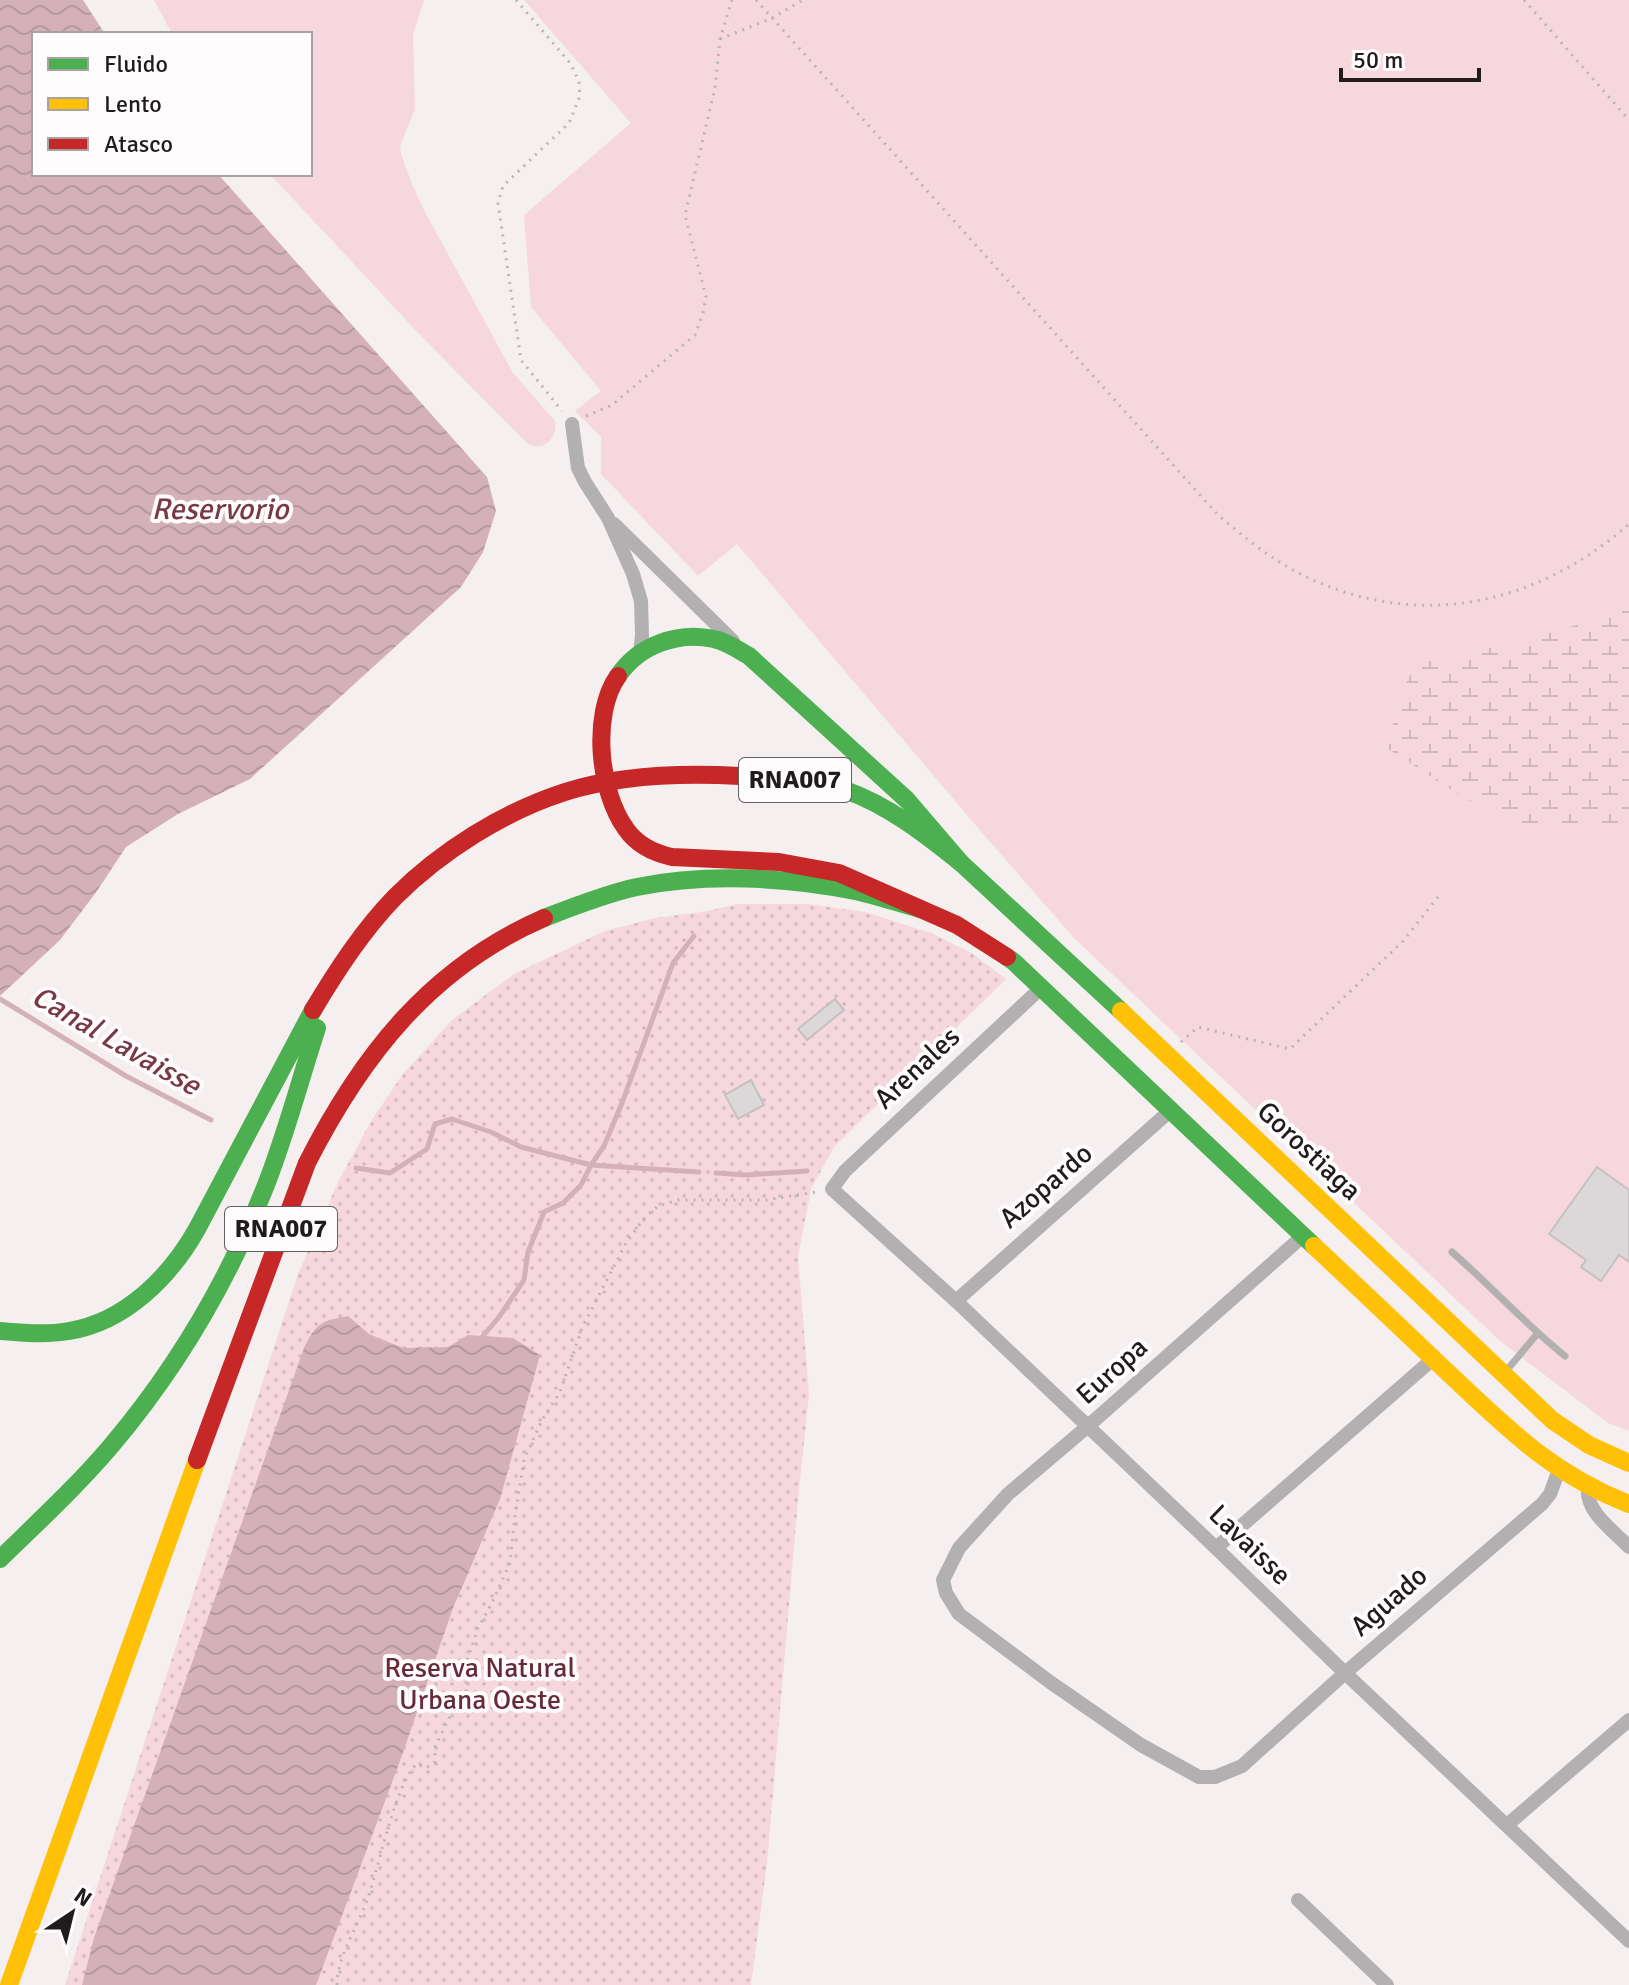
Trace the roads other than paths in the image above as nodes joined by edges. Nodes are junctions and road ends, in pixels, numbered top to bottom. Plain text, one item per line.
1 (572, 424) road end
2 (608, 518) junction
3 (640, 653) junction
4 (749, 656) junction
5 (606, 782) junction
6 (961, 863) junction
7 (920, 909) junction
8 (334, 978) junction
9 (1041, 988) junction
10 (1171, 1110) junction
11 (832, 1189) joint
12 (1303, 1236) junction
13 (1452, 1252) dead end
14 (1350, 1255) junction
15 (956, 1301) junction
16 (0, 1331) edge
17 (1537, 1334) junction
18 (1565, 1356) dead end
19 (1433, 1359) junction
20 (1503, 1375) junction
21 (1087, 1427) junction
22 (1629, 1463) edge
23 (1559, 1470) junction
24 (1588, 1487) junction
25 (1629, 1504) edge
26 (1629, 1547) edge
27 (1216, 1548) junction
28 (0, 1559) edge
29 (1345, 1673) junction
30 (1629, 1720) edge
31 (1242, 1766) joint
32 (1507, 1825) junction
33 (1298, 1900) dead end
34 (1629, 1941) edge
35 (9, 1985) edge
36 (1387, 1985) edge

1 - 2 street
2 - 3 street
2 - 4 street
3 - 4 main road
3 - 5 main road
4 - 6 main road
5 - 6 main road, RNA007
5 - 7 main road
5 - 8 main road, RNA007
6 - 14 main road, Gorostiaga
7 - 9 main road, Gorostiaga
7 - 35 main road, RNA007
8 - 16 main road
8 - 28 main road, RNA007
9 - 10 main road, Gorostiaga
9 - 11 street, Arenales
10 - 12 main road, Gorostiaga
10 - 15 street, Azopardo
11 - 15 street, Lavaisse
12 - 14 main road, Gorostiaga
12 - 21 street, Europa
13 - 17 lane
14 - 19 main road, Gorostiaga
14 - 20 main road, Gorostiaga
15 - 21 street, Lavaisse
17 - 18 lane
17 - 20 lane
19 - 23 main road, Gorostiaga
19 - 27 street
20 - 22 main road, Gorostiaga
21 - 27 street, Lavaisse
21 - 31 street, Europa
23 - 24 main road, Gorostiaga
23 - 29 street, Aguado
24 - 25 main road, Gorostiaga
24 - 26 street
27 - 29 street, Lavaisse
29 - 31 street, Aguado
29 - 32 street, Lavaisse
30 - 32 street
32 - 34 street, Lavaisse
33 - 36 street

